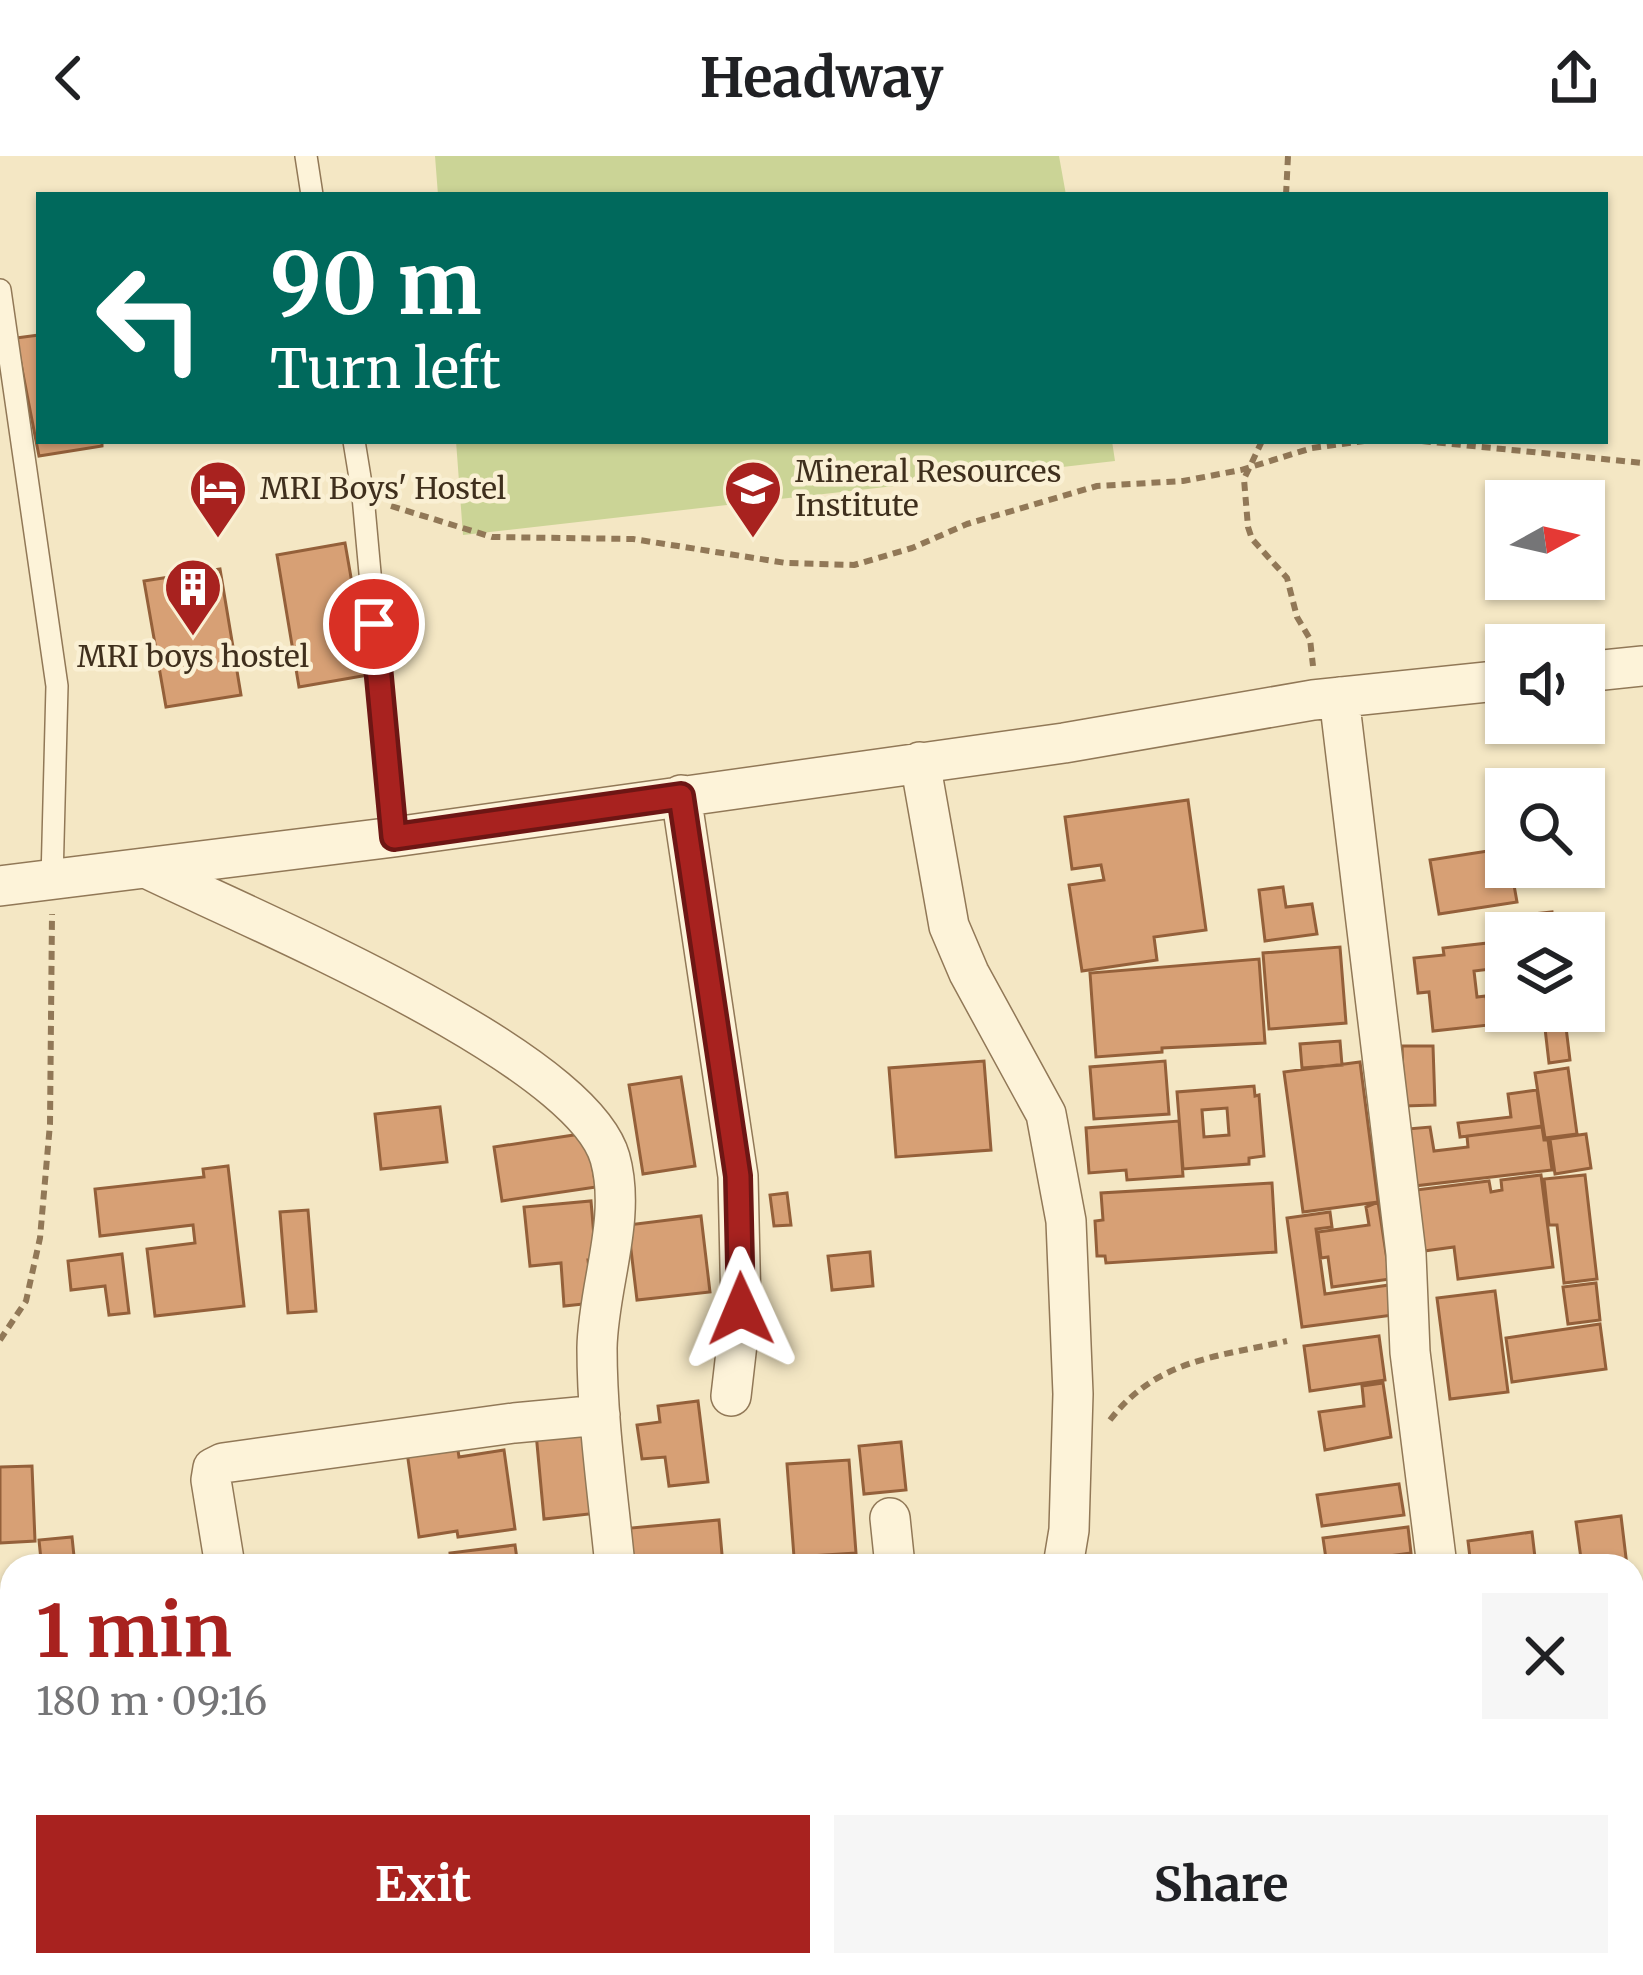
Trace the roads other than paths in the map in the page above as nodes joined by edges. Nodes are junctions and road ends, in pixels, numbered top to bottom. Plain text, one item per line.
1 (305, 156) edge
2 (311, 192) edge
3 (0, 290) edge
4 (354, 444) edge
5 (1643, 666) edge
6 (1605, 670) edge
7 (1485, 682) edge
8 (1326, 699) junction
9 (920, 763) junction
10 (681, 796) junction
11 (394, 837) junction
12 (146, 868) junction
13 (52, 880) junction
14 (0, 886) edge
15 (731, 1396) dead end
16 (600, 1415) junction
17 (890, 1518) dead end
18 (223, 1554) edge
19 (615, 1554) edge
20 (894, 1554) edge
21 (1065, 1554) edge
22 (1435, 1554) edge

1 - 2 lane
3 - 13 lane
4 - 11 lane
5 - 6 street
7 - 8 street
8 - 9 street
8 - 22 street
9 - 10 street
9 - 21 street
10 - 11 street
10 - 15 street
11 - 12 street
12 - 13 street
12 - 16 street
13 - 14 street
16 - 18 street
16 - 19 street
17 - 20 street

